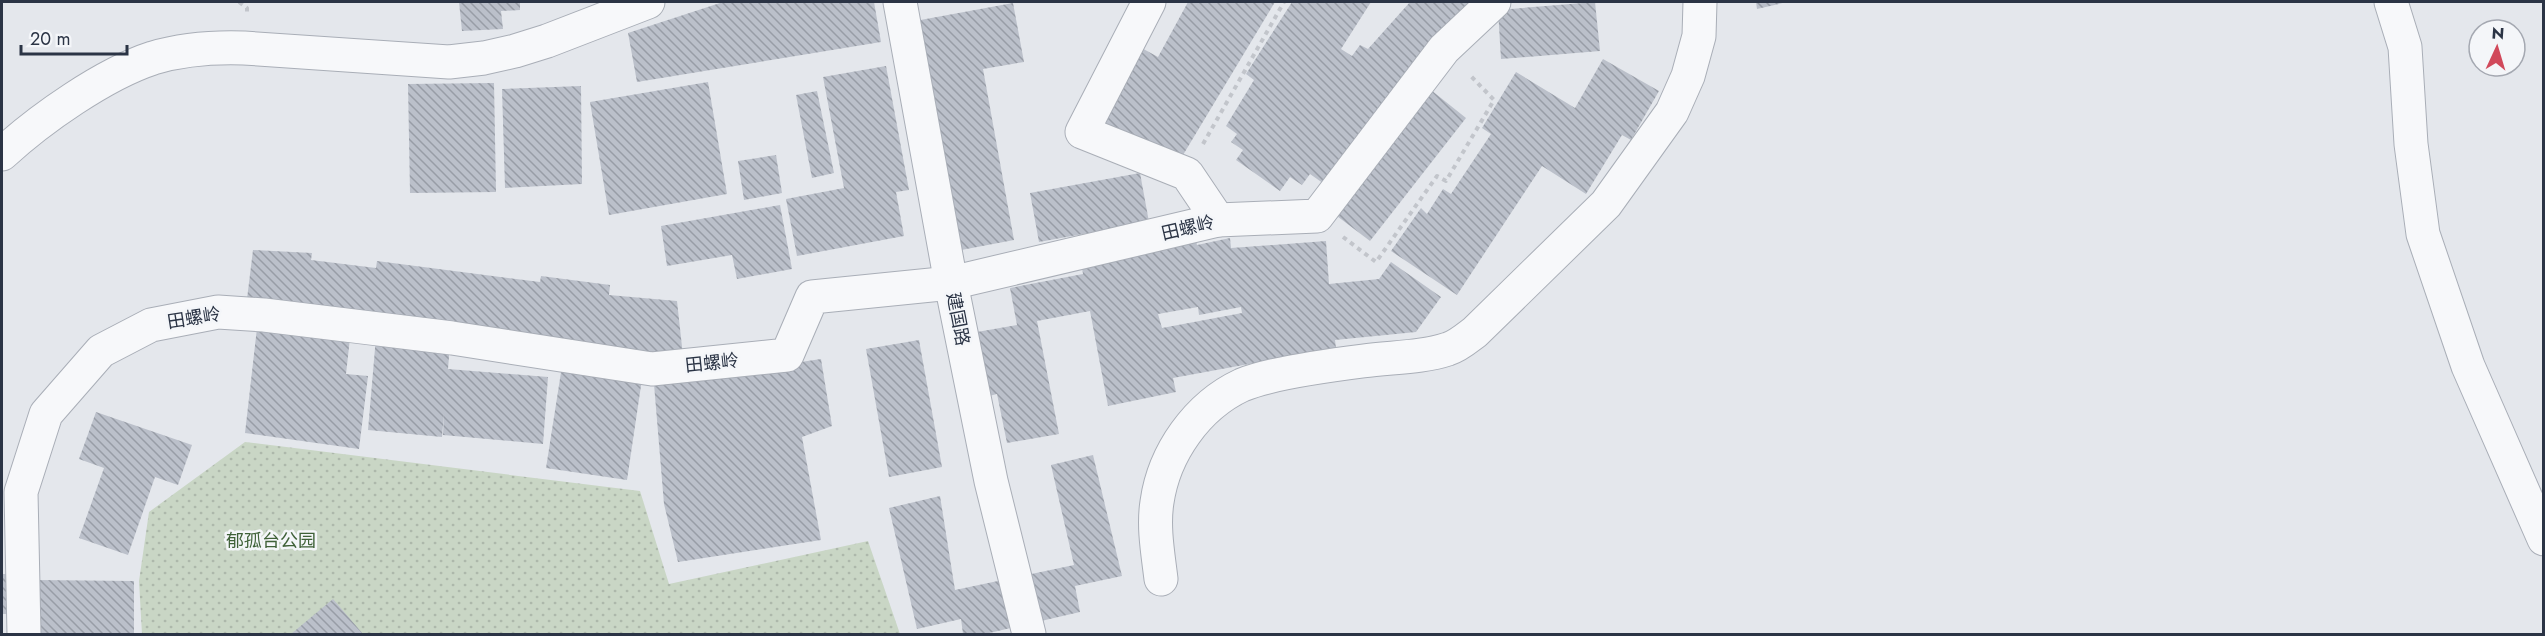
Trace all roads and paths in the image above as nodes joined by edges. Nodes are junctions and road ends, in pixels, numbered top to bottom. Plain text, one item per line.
1 (248, 2) edge
2 (648, 2) edge
3 (900, 2) edge
4 (1149, 2) edge
5 (1284, 2) edge
6 (1494, 2) edge
7 (1700, 2) edge
8 (2391, 2) edge
9 (247, 8) dead end
10 (1444, 49) junction
11 (2, 154) edge
12 (1187, 174) junction
13 (1317, 216) junction
14 (1218, 220) junction
15 (951, 283) junction
16 (2544, 539) edge
17 (1161, 579) dead end
18 (24, 634) edge
19 (1029, 634) edge

1 - 9 path
2 - 11 street
3 - 15 street, 建国路
4 - 12 street
5 - 12 path
6 - 10 street
7 - 17 street
8 - 16 street
10 - 13 street
10 - 13 path
12 - 14 street
13 - 14 street, 田螺岭
14 - 15 street, 田螺岭
15 - 18 street, 田螺岭
15 - 19 street, 建国路

